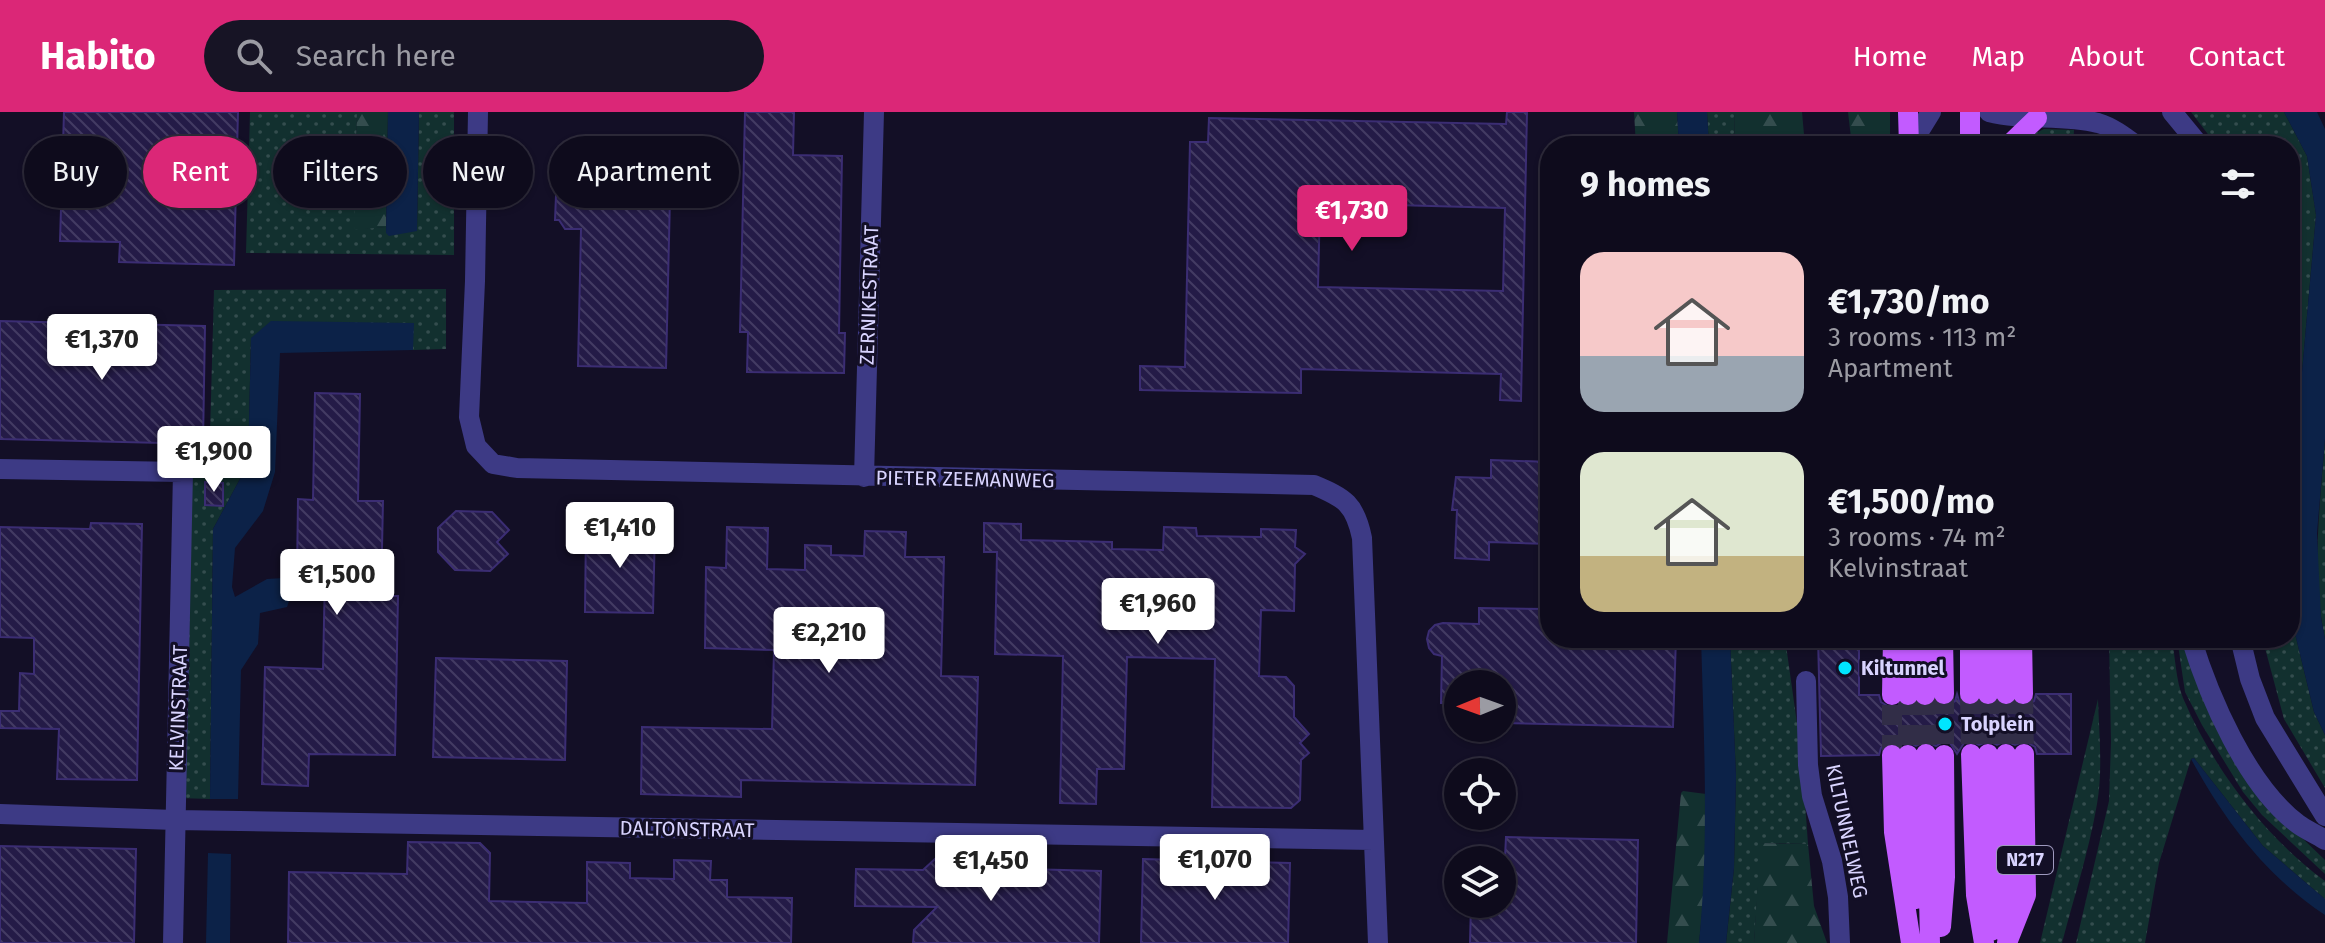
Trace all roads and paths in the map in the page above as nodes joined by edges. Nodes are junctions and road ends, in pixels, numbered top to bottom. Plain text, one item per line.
1 (478, 112) edge
2 (874, 112) edge
3 (1908, 112) edge
4 (1931, 112) edge
5 (1970, 112) edge
6 (1989, 112) edge
7 (2172, 112) edge
8 (2037, 118) junction
9 (1909, 136) edge
10 (1916, 136) edge
11 (1970, 136) edge
12 (2018, 136) edge
13 (2122, 136) edge
14 (2192, 136) edge
15 (0, 469) edge
16 (864, 477) junction
17 (1897, 648) edge
18 (1909, 648) edge
19 (1924, 648) edge
20 (1938, 648) edge
21 (1975, 648) edge
22 (1989, 648) edge
23 (2003, 648) edge
24 (2018, 648) edge
25 (2194, 648) edge
26 (2242, 648) edge
27 (1806, 681) dead end
28 (1917, 694) junction
29 (1997, 694) junction
30 (1918, 754) junction
31 (1997, 754) junction
32 (0, 814) edge
33 (2325, 816) edge
34 (175, 820) junction
35 (1373, 840) junction
36 (2325, 840) edge
37 (173, 943) edge
38 (1378, 943) edge
39 (1840, 943) edge
40 (1911, 943) edge
41 (1920, 943) edge
42 (1930, 943) edge
43 (1940, 943) edge
44 (1984, 943) edge
45 (1991, 943) edge
46 (1999, 943) edge
47 (2007, 943) edge

1 - 16 street, PIETER ZEEMANWEG
2 - 16 street, ZERNIKESTRAAT
3 - 9 main road
4 - 10 street
5 - 11 main road
6 - 8 street
7 - 14 street
8 - 12 main road
8 - 13 street
15 - 34 street, KELVINSTRAAT
16 - 35 street, PIETER ZEEMANWEG
17 - 28 main road
18 - 28 main road
19 - 28 main road
20 - 28 main road
21 - 29 main road
22 - 29 main road
23 - 29 main road
24 - 29 main road
25 - 36 street
26 - 33 street
27 - 39 street, KILTUNNELWEG
30 - 40 main road, KILTUNNELWEG
30 - 41 main road
30 - 42 main road
30 - 43 main road
31 - 44 main road, N217
31 - 45 main road, N217
31 - 46 main road, N217
31 - 47 main road, N217
32 - 34 street, DALTONSTRAAT
34 - 35 street, DALTONSTRAAT
34 - 37 street, KELVINSTRAAT
35 - 38 street, PIETER ZEEMANWEG

